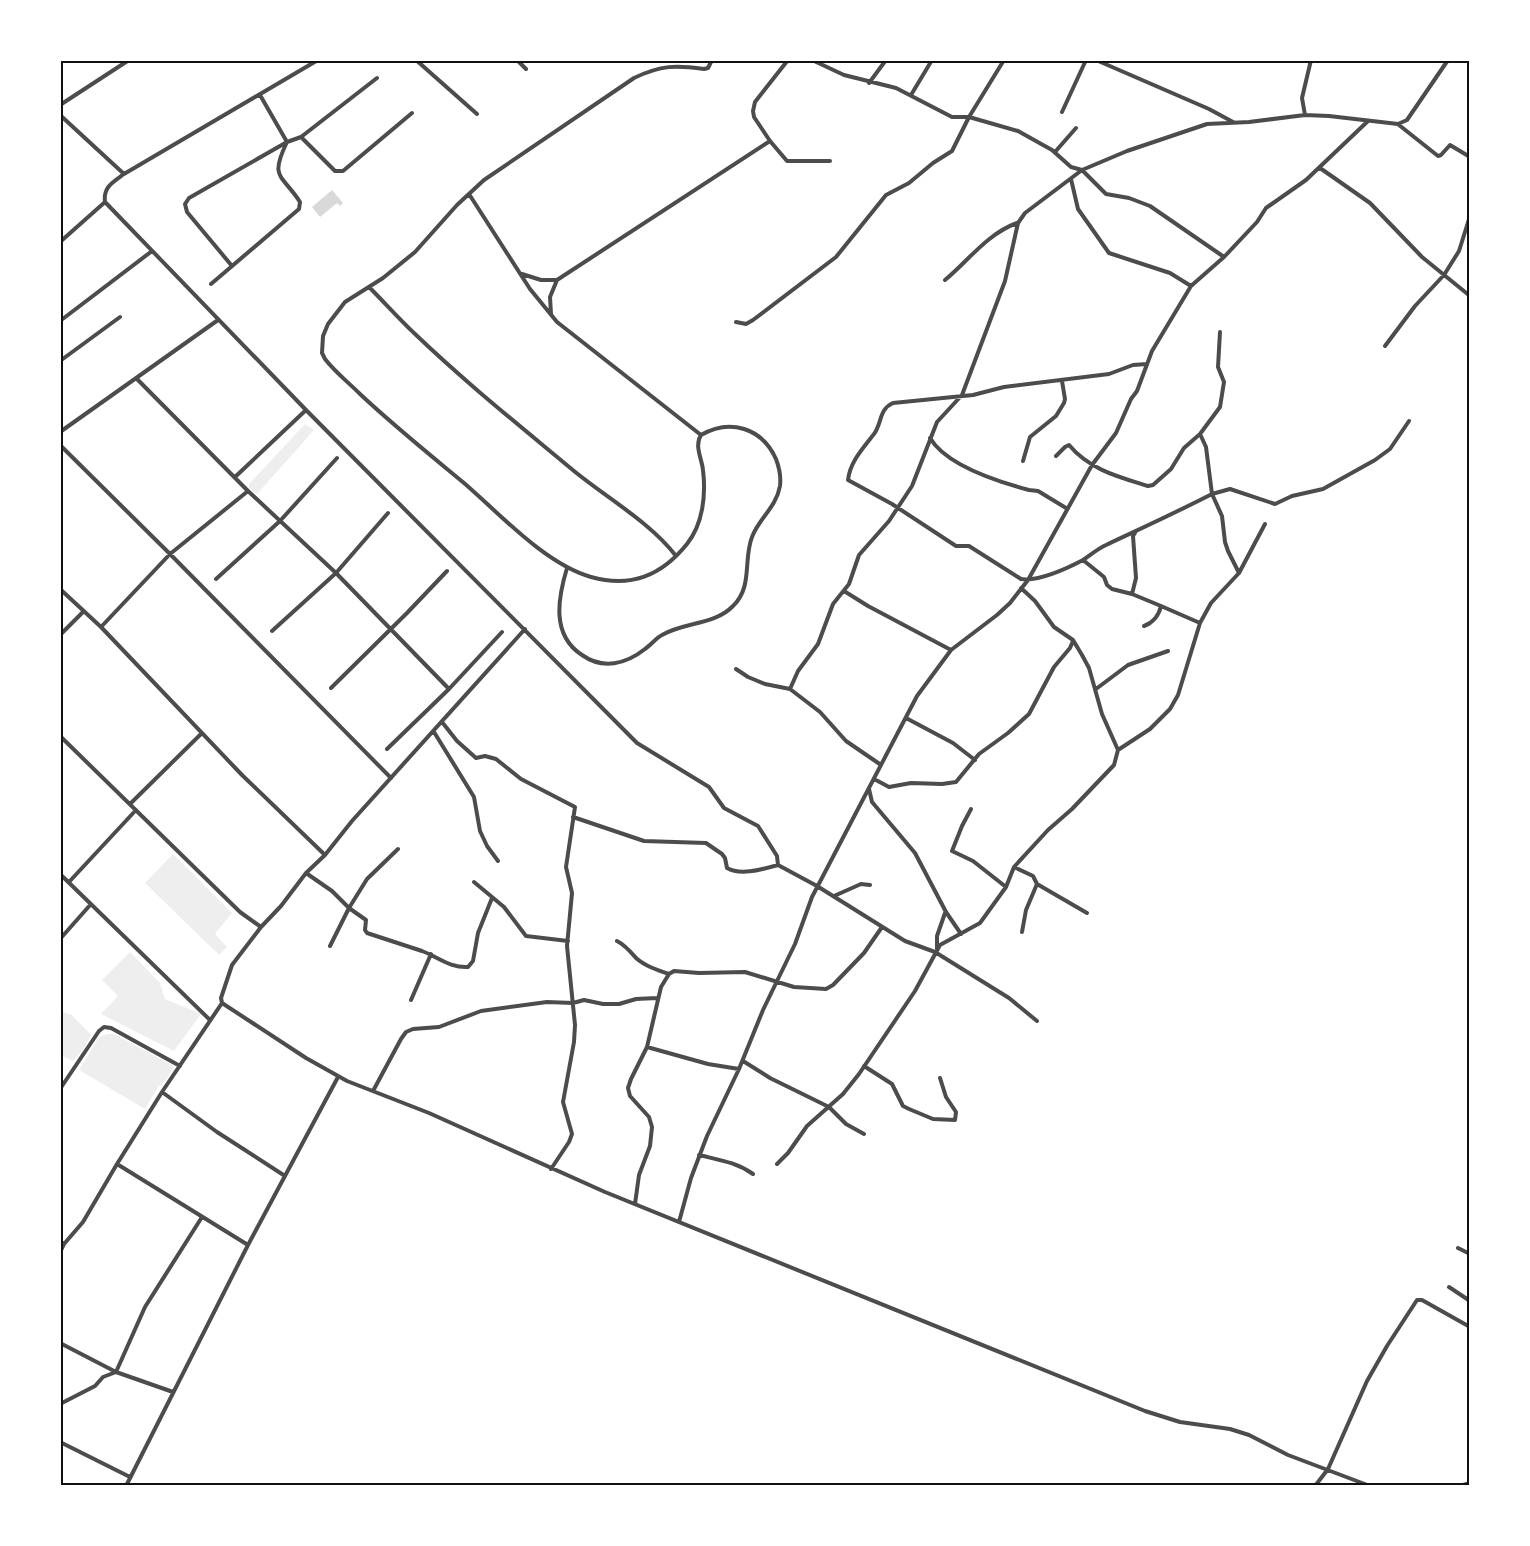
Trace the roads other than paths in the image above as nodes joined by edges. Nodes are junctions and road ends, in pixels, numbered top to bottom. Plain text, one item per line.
1 (129, 60) edge
2 (318, 60) edge
3 (416, 60) edge
4 (517, 60) edge
5 (712, 60) edge
6 (788, 60) edge
7 (812, 60) edge
8 (886, 60) edge
9 (932, 60) edge
10 (1004, 60) edge
11 (1086, 60) edge
12 (1096, 60) edge
13 (1311, 60) edge
14 (1448, 60) edge
15 (526, 69) dead end
16 (377, 78) dead end
17 (869, 82) junction
18 (260, 95) junction
19 (911, 95) junction
20 (60, 105) edge
21 (1062, 112) dead end
22 (412, 113) dead end
23 (477, 114) dead end
24 (60, 115) edge
25 (1305, 115) junction
26 (969, 117) junction
27 (1368, 120) junction
28 (1234, 122) junction
29 (1398, 124) junction
30 (1076, 128) dead end
31 (301, 137) junction
32 (770, 141) junction
33 (287, 142) junction
34 (1055, 152) junction
35 (1470, 158) edge
36 (830, 161) dead end
37 (1320, 168) junction
38 (1082, 170) junction
39 (124, 174) junction
40 (1071, 179) junction
41 (469, 194) junction
42 (105, 202) junction
43 (1470, 216) edge
44 (1018, 223) junction
45 (60, 242) edge
46 (153, 250) junction
47 (1224, 257) junction
48 (232, 266) junction
49 (520, 273) junction
50 (1444, 275) junction
51 (557, 280) junction
52 (945, 280) dead end
53 (211, 284) dead end
54 (1191, 286) junction
55 (369, 287) junction
56 (1470, 296) edge
57 (552, 316) junction
58 (120, 318) dead end
59 (218, 320) junction
60 (60, 321) edge
61 (736, 322) dead end
62 (1220, 333) dead end
63 (1385, 346) dead end
64 (60, 360) edge
65 (1147, 364) junction
66 (137, 379) junction
67 (1062, 381) junction
68 (962, 395) junction
69 (306, 410) junction
70 (1409, 421) dead end
71 (60, 432) edge
72 (1200, 434) junction
73 (701, 435) junction
74 (930, 438) junction
75 (60, 445) edge
76 (1056, 456) dead end
77 (337, 458) dead end
78 (1023, 461) dead end
79 (1092, 465) junction
80 (234, 477) junction
81 (248, 491) junction
82 (1212, 494) junction
83 (897, 508) junction
84 (1066, 508) junction
85 (388, 513) dead end
86 (280, 521) junction
87 (1265, 524) dead end
88 (1136, 532) junction
89 (171, 554) junction
90 (676, 556) junction
91 (1083, 560) junction
92 (567, 568) junction
93 (447, 571) dead end
94 (336, 573) junction
95 (1239, 573) junction
96 (216, 579) dead end
97 (1028, 580) junction
98 (1021, 588) junction
99 (60, 589) edge
100 (844, 591) junction
101 (1132, 594) junction
102 (1161, 606) junction
103 (83, 612) junction
104 (1200, 623) junction
105 (1144, 626) dead end
106 (101, 627) junction
107 (391, 629) junction
108 (525, 629) junction
109 (272, 631) dead end
110 (502, 632) dead end
111 (60, 635) edge
112 (1073, 640) junction
113 (951, 650) junction
114 (1168, 651) dead end
115 (736, 669) dead end
116 (331, 688) dead end
117 (449, 689) junction
118 (789, 689) junction
119 (1096, 690) junction
120 (906, 718) junction
121 (442, 722) junction
122 (434, 731) junction
123 (202, 733) junction
124 (60, 736) edge
125 (387, 749) dead end
126 (1118, 750) junction
127 (975, 760) junction
128 (881, 765) junction
129 (391, 778) junction
130 (874, 779) junction
131 (869, 789) junction
132 (130, 804) junction
133 (971, 809) dead end
134 (136, 810) junction
135 (573, 817) junction
136 (398, 849) dead end
137 (325, 855) junction
138 (498, 861) dead end
139 (778, 865) junction
140 (1014, 867) junction
141 (306, 873) junction
142 (60, 874) edge
143 (69, 882) junction
144 (474, 882) dead end
145 (1037, 884) junction
146 (870, 885) dead end
147 (817, 886) junction
148 (1006, 887) junction
149 (834, 896) junction
150 (492, 898) junction
151 (90, 904) junction
152 (349, 908) junction
153 (945, 912) junction
154 (1087, 913) dead end
155 (261, 927) junction
156 (882, 927) junction
157 (1022, 932) dead end
158 (961, 934) junction
159 (60, 939) edge
160 (568, 941) junction
161 (617, 941) dead end
162 (330, 946) dead end
163 (936, 951) junction
164 (431, 954) junction
165 (669, 974) junction
166 (778, 982) junction
167 (657, 998) junction
168 (411, 1000) dead end
169 (222, 1003) junction
170 (573, 1004) junction
171 (210, 1020) junction
172 (1037, 1021) dead end
173 (647, 1047) junction
174 (743, 1061) junction
175 (180, 1066) junction
176 (864, 1066) junction
177 (739, 1069) junction
178 (338, 1077) junction
179 (940, 1078) dead end
180 (60, 1089) edge
181 (373, 1091) junction
182 (162, 1092) junction
183 (829, 1107) junction
184 (864, 1134) dead end
185 (699, 1155) junction
186 (117, 1164) junction
187 (777, 1164) dead end
188 (551, 1169) junction
189 (753, 1174) dead end
190 (285, 1176) junction
191 (635, 1204) junction
192 (202, 1217) junction
193 (679, 1222) junction
194 (62, 1243) edge
195 (248, 1245) junction
196 (1458, 1248) dead end
197 (60, 1252) edge
198 (1470, 1254) edge
199 (1449, 1287) dead end
200 (1470, 1301) edge
201 (1470, 1327) edge
202 (60, 1343) edge
203 (116, 1372) junction
204 (173, 1392) junction
205 (60, 1404) edge
206 (60, 1442) edge
207 (1328, 1469) junction
208 (130, 1477) junction
209 (1470, 1484) edge
210 (126, 1486) edge
211 (1315, 1486) edge
212 (1370, 1486) edge
213 (1460, 1486) edge

1 - 20 street
2 - 18 street
3 - 23 street
4 - 15 street
5 - 41 street
6 - 32 street
7 - 17 street
8 - 17 street
9 - 19 street
10 - 26 street
11 - 21 street
12 - 28 street
13 - 25 street
14 - 29 street
16 - 31 street
17 - 19 street
18 - 33 street
18 - 39 street
19 - 26 street
22 - 31 street
24 - 39 street
25 - 27 street
25 - 28 street
26 - 34 street
26 - 61 street
27 - 29 street
27 - 37 street
28 - 38 street
29 - 35 street
30 - 34 street
31 - 33 street
32 - 36 street
32 - 51 street
33 - 48 street
33 - 48 street
34 - 38 street
37 - 47 street
37 - 50 street
38 - 40 street
38 - 47 street
39 - 42 street
40 - 44 street
40 - 54 street
41 - 49 street
41 - 55 street
42 - 45 street
42 - 46 street
43 - 50 street
44 - 52 street
44 - 68 street
46 - 59 street
46 - 60 street
47 - 54 street
48 - 53 street
49 - 51 street
49 - 57 street
50 - 56 street
50 - 63 street
51 - 57 street
54 - 65 street
55 - 90 street
55 - 92 street
57 - 73 street
58 - 64 street
59 - 66 street
59 - 69 street
62 - 72 street
65 - 67 street
65 - 79 street
66 - 71 street
66 - 80 street
67 - 68 street
67 - 78 street
68 - 74 street
68 - 83 street
69 - 80 street
69 - 108 street
70 - 82 street
72 - 79 street
72 - 82 street
73 - 90 street
73 - 92 street
74 - 83 street
74 - 84 street
75 - 89 street
76 - 79 street
77 - 86 street
79 - 84 street
80 - 81 street
81 - 86 street
81 - 89 street
82 - 88 street
82 - 95 street
83 - 97 street
83 - 100 street
84 - 97 street
85 - 94 street
86 - 94 street
86 - 96 street
87 - 95 street
88 - 91 street
88 - 101 street
89 - 106 street
89 - 129 street
90 - 92 street
91 - 97 street
91 - 101 street
93 - 107 street
94 - 107 street
94 - 109 street
95 - 104 street
97 - 98 street
98 - 112 street
98 - 113 street
99 - 103 street
100 - 113 street
100 - 118 street
101 - 102 street
102 - 104 street
102 - 105 street
103 - 106 street
103 - 111 street
104 - 126 street
106 - 123 street
107 - 116 street
107 - 117 street
108 - 121 street
108 - 139 street
110 - 117 street
112 - 119 street
112 - 127 street
113 - 120 street
114 - 119 street
115 - 118 street
117 - 125 street
118 - 128 street
119 - 126 street
120 - 127 street
120 - 128 street
121 - 122 street
121 - 135 street
122 - 129 street
122 - 138 street
123 - 132 street
123 - 137 street
124 - 132 street
126 - 140 street
127 - 130 street
128 - 130 street
129 - 137 street
130 - 131 street
131 - 147 street
131 - 153 street
132 - 134 street
133 - 148 street
134 - 143 street
134 - 155 street
135 - 139 street
135 - 160 street
136 - 152 street
137 - 141 street
139 - 147 street
140 - 145 street
140 - 148 street
141 - 152 street
141 - 155 street
142 - 143 street
143 - 151 street
144 - 150 street
145 - 154 street
145 - 157 street
146 - 149 street
147 - 149 street
147 - 166 street
148 - 158 street
149 - 156 street
150 - 160 street
150 - 164 street
151 - 159 street
151 - 171 street
152 - 162 street
152 - 164 street
153 - 158 street
153 - 163 street
155 - 169 street
156 - 163 street
156 - 166 street
158 - 163 street
160 - 170 street
161 - 165 street
163 - 172 street
163 - 176 street
164 - 168 street
165 - 166 street
165 - 167 street
166 - 174 street
167 - 170 street
167 - 173 street
169 - 171 street
169 - 178 street
170 - 181 street
170 - 188 street
171 - 175 street
173 - 177 street
173 - 191 street
174 - 177 street
174 - 183 street
175 - 180 street
175 - 182 street
176 - 179 street
176 - 183 street
177 - 185 street
178 - 181 street
178 - 190 street
181 - 188 street
182 - 186 street
182 - 190 street
183 - 184 street
183 - 187 street
185 - 189 street
185 - 193 street
186 - 192 street
186 - 194 street
188 - 191 street
190 - 195 street
191 - 193 street
192 - 195 street
192 - 203 street
193 - 207 street
194 - 197 street
195 - 204 street
196 - 198 street
199 - 200 street
201 - 207 street
202 - 203 street
203 - 204 street
203 - 205 street
204 - 208 street
206 - 208 street
207 - 211 street
207 - 212 street
208 - 210 street
209 - 213 street

